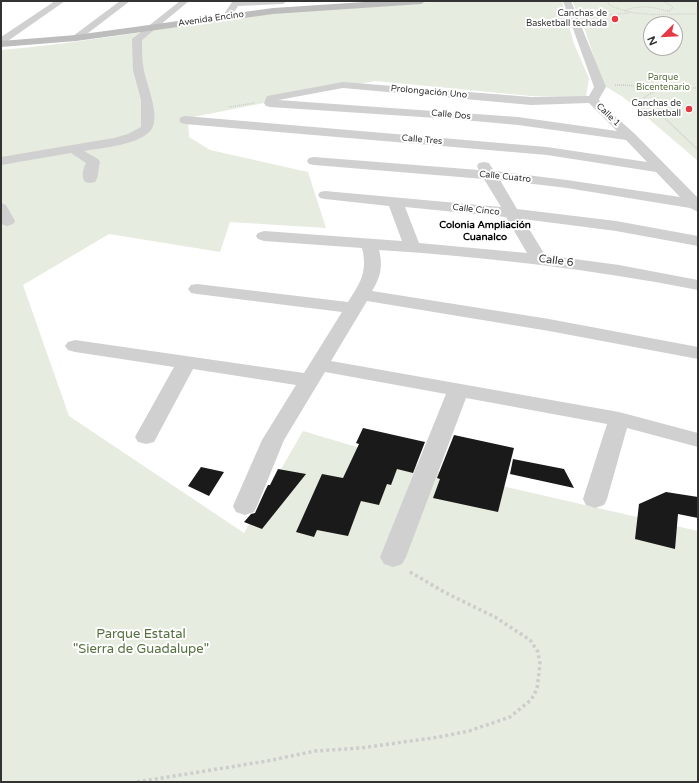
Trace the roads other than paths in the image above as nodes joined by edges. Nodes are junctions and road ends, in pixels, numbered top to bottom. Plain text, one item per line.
1 (61, 1) edge
2 (126, 1) edge
3 (185, 1) edge
4 (421, 1) edge
5 (567, 1) edge
6 (283, 2) edge
7 (358, 3) edge
8 (292, 5) edge
9 (227, 16) junction
10 (153, 27) junction
11 (76, 38) junction
12 (1, 41) edge
13 (1, 44) edge
14 (444, 93) junction
15 (593, 99) junction
16 (270, 103) joint
17 (185, 120) dead end
18 (460, 129) junction
19 (630, 137) junction
20 (84, 150) junction
21 (1, 161) edge
22 (314, 161) dead end
23 (1, 168) edge
24 (659, 168) junction
25 (490, 174) junction
26 (90, 179) dead end
27 (325, 195) dead end
28 (395, 202) junction
29 (696, 206) edge
30 (511, 213) junction
31 (264, 236) dead end
32 (698, 241) edge
33 (369, 245) junction
34 (412, 247) junction
35 (539, 259) junction
36 (698, 285) edge
37 (197, 289) dead end
38 (357, 301) junction
39 (75, 346) dead end
40 (698, 353) edge
41 (187, 362) junction
42 (314, 372) junction
43 (459, 390) junction
44 (619, 419) junction
45 (146, 437) dead end
46 (698, 440) edge
47 (595, 499) dead end
48 (245, 506) dead end
49 (393, 558) road end

1 - 12 street
2 - 11 street
3 - 10 street
4 - 7 main road, Avenida Encino
5 - 15 street, Calle 1
6 - 9 street
7 - 8 main road, Avenida Encino
8 - 9 main road, Avenida Encino
9 - 10 main road, Avenida Encino
10 - 11 main road, Avenida Encino
10 - 20 street
11 - 13 main road, Avenida Encino
14 - 15 street, Prolongación Uno
14 - 16 street, Prolongación Uno
14 - 18 street
15 - 19 street, Calle 1
16 - 18 street, Calle Dos
17 - 18 street, Calle Tres
18 - 19 street, Calle Dos
18 - 24 street, Calle Tres
18 - 25 street
19 - 24 street, Calle 1
20 - 21 street
20 - 23 street
20 - 26 street
22 - 25 street, Calle Cuatro
24 - 29 street, Calle 1
25 - 29 street, Calle Cuatro
25 - 30 street
27 - 28 street, Calle Cinco
28 - 30 street, Calle Cinco
28 - 34 street
30 - 32 street, Calle Cinco
30 - 35 street
31 - 33 street, Calle 6
33 - 34 street, Calle 6
33 - 38 street
34 - 35 street, Calle 6
35 - 36 street, Calle 6
37 - 38 street
38 - 40 street
38 - 42 street
39 - 41 street
41 - 42 street
41 - 45 street
42 - 43 street
42 - 48 street
43 - 44 street
43 - 49 street
44 - 46 street
44 - 47 street

